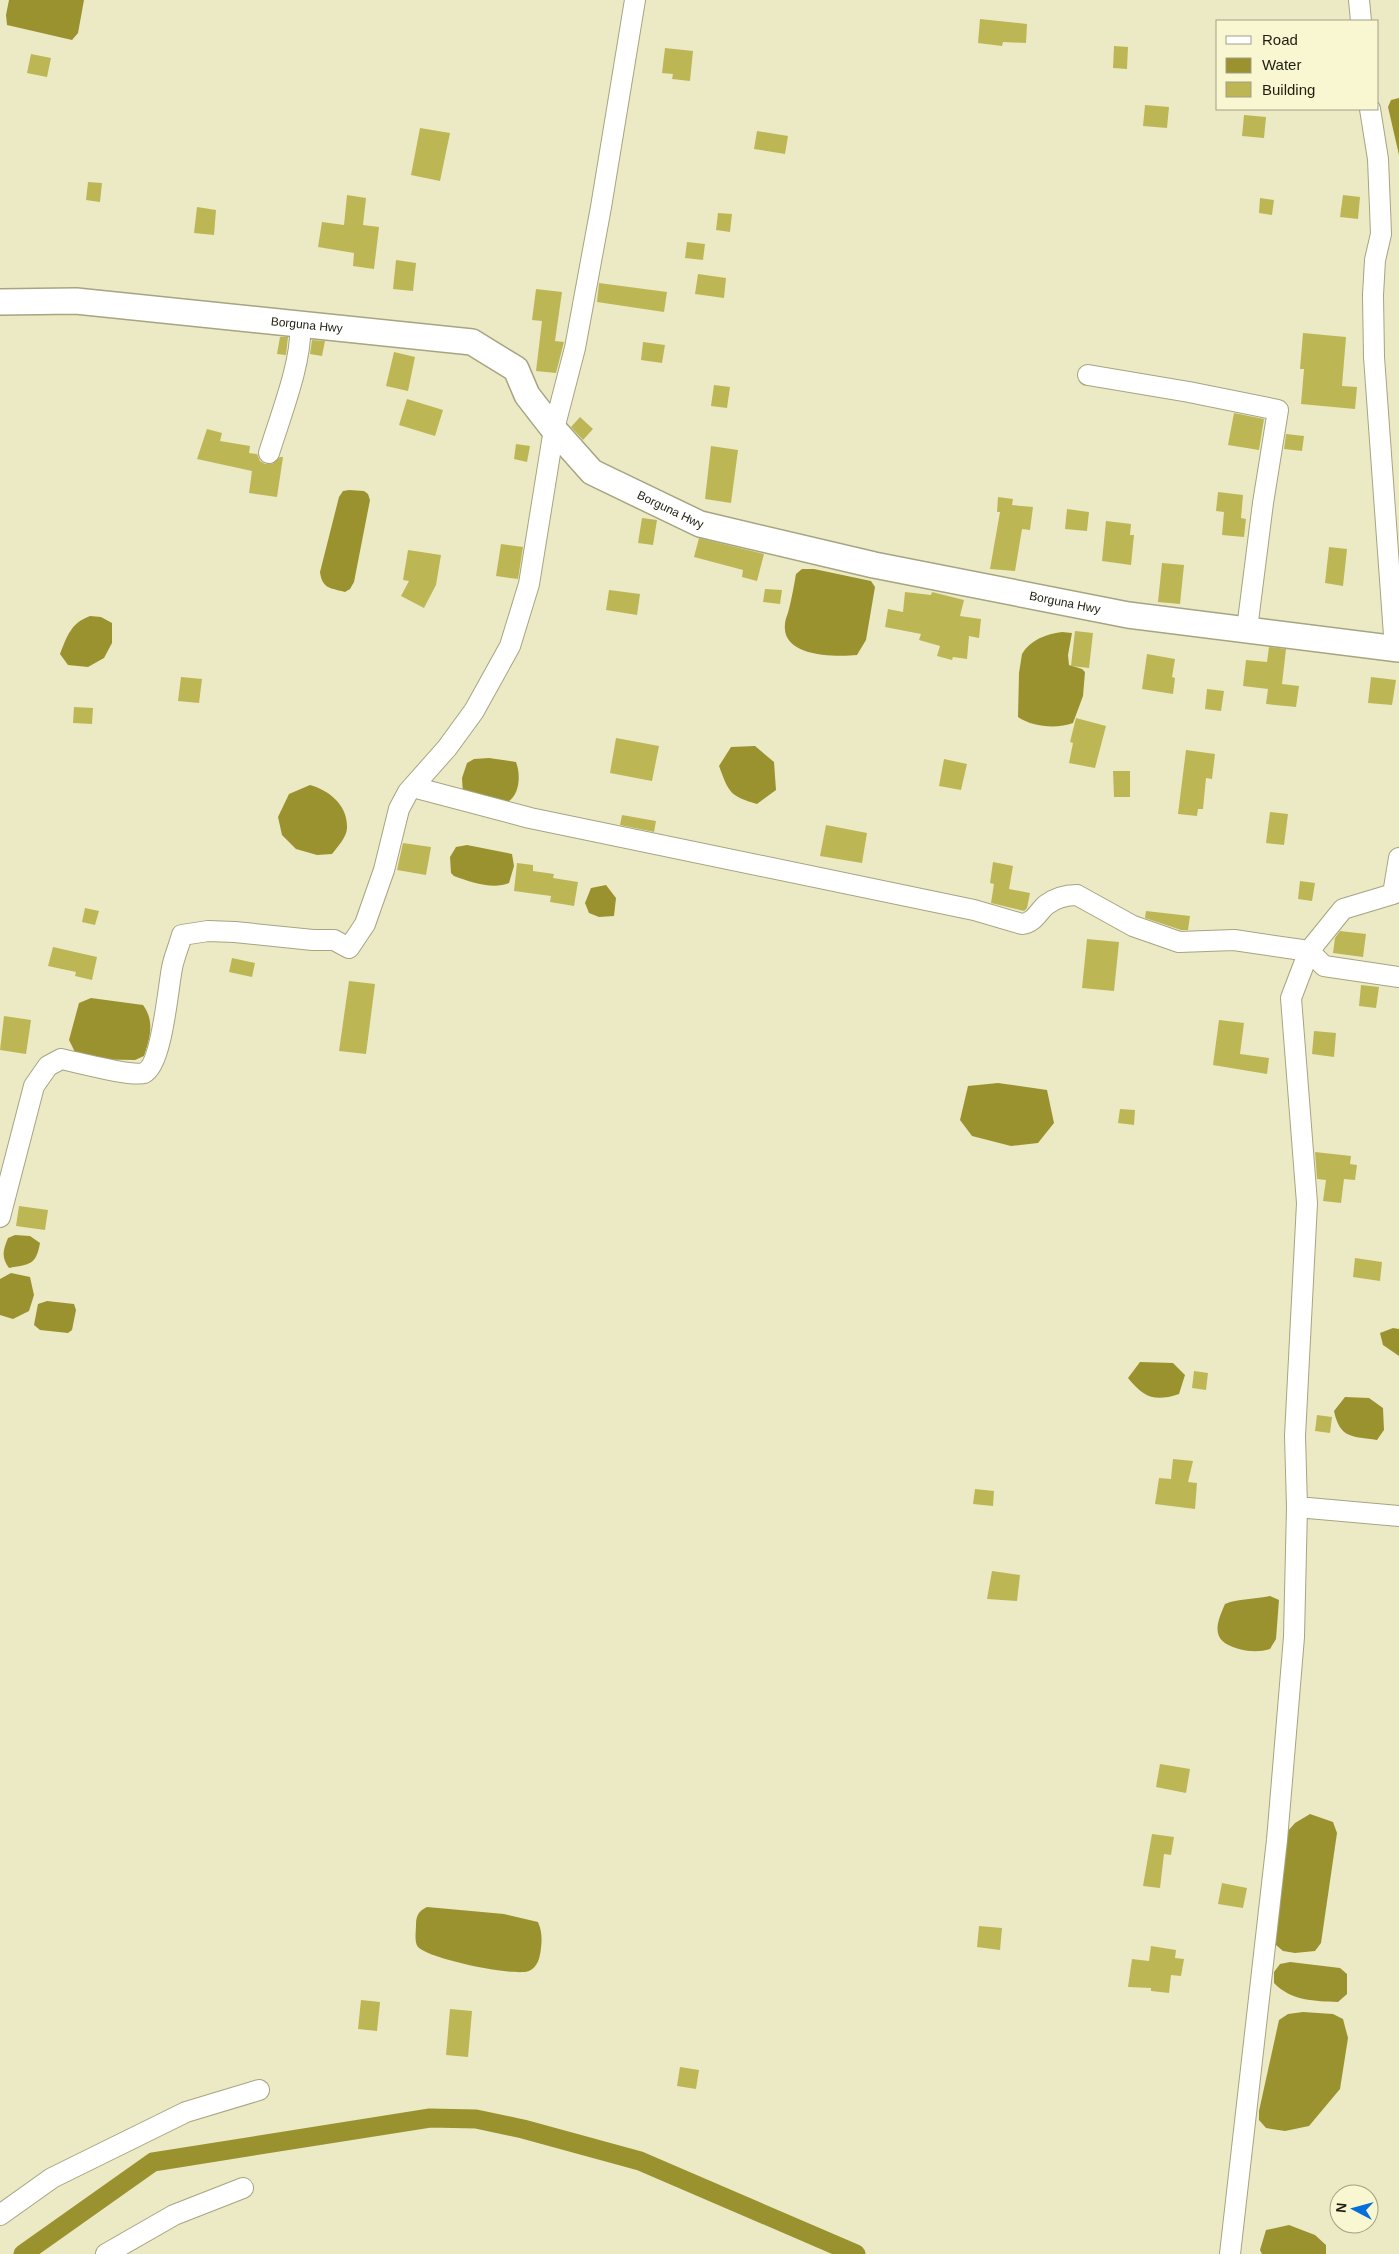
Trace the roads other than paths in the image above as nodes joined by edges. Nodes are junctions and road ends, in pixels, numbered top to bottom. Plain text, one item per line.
1 (635, 0) edge
2 (1359, 0) edge
3 (1361, 20) edge
4 (1370, 110) edge
5 (0, 302) edge
6 (300, 324) junction
7 (1088, 375) dead end
8 (554, 430) junction
9 (269, 453) dead end
10 (1247, 629) junction
11 (1397, 649) edge
12 (413, 787) junction
13 (1399, 858) edge
14 (1309, 951) junction
15 (1399, 977) edge
16 (0, 1217) edge
17 (1297, 1507) junction
18 (1399, 1516) edge
19 (259, 2090) dead end
20 (243, 2188) dead end
21 (0, 2215) edge
22 (106, 2254) edge
23 (1230, 2254) edge

1 - 8 street
2 - 3 street
4 - 11 street
5 - 6 street, Borguna Hwy
6 - 8 street, Borguna Hwy
6 - 9 street
7 - 10 street
8 - 10 street, Borguna Hwy
8 - 12 street
10 - 11 street, Borguna Hwy
12 - 14 street
12 - 16 street
13 - 14 street
14 - 15 street
14 - 17 street
17 - 18 street
17 - 23 street
19 - 21 street
20 - 22 street

